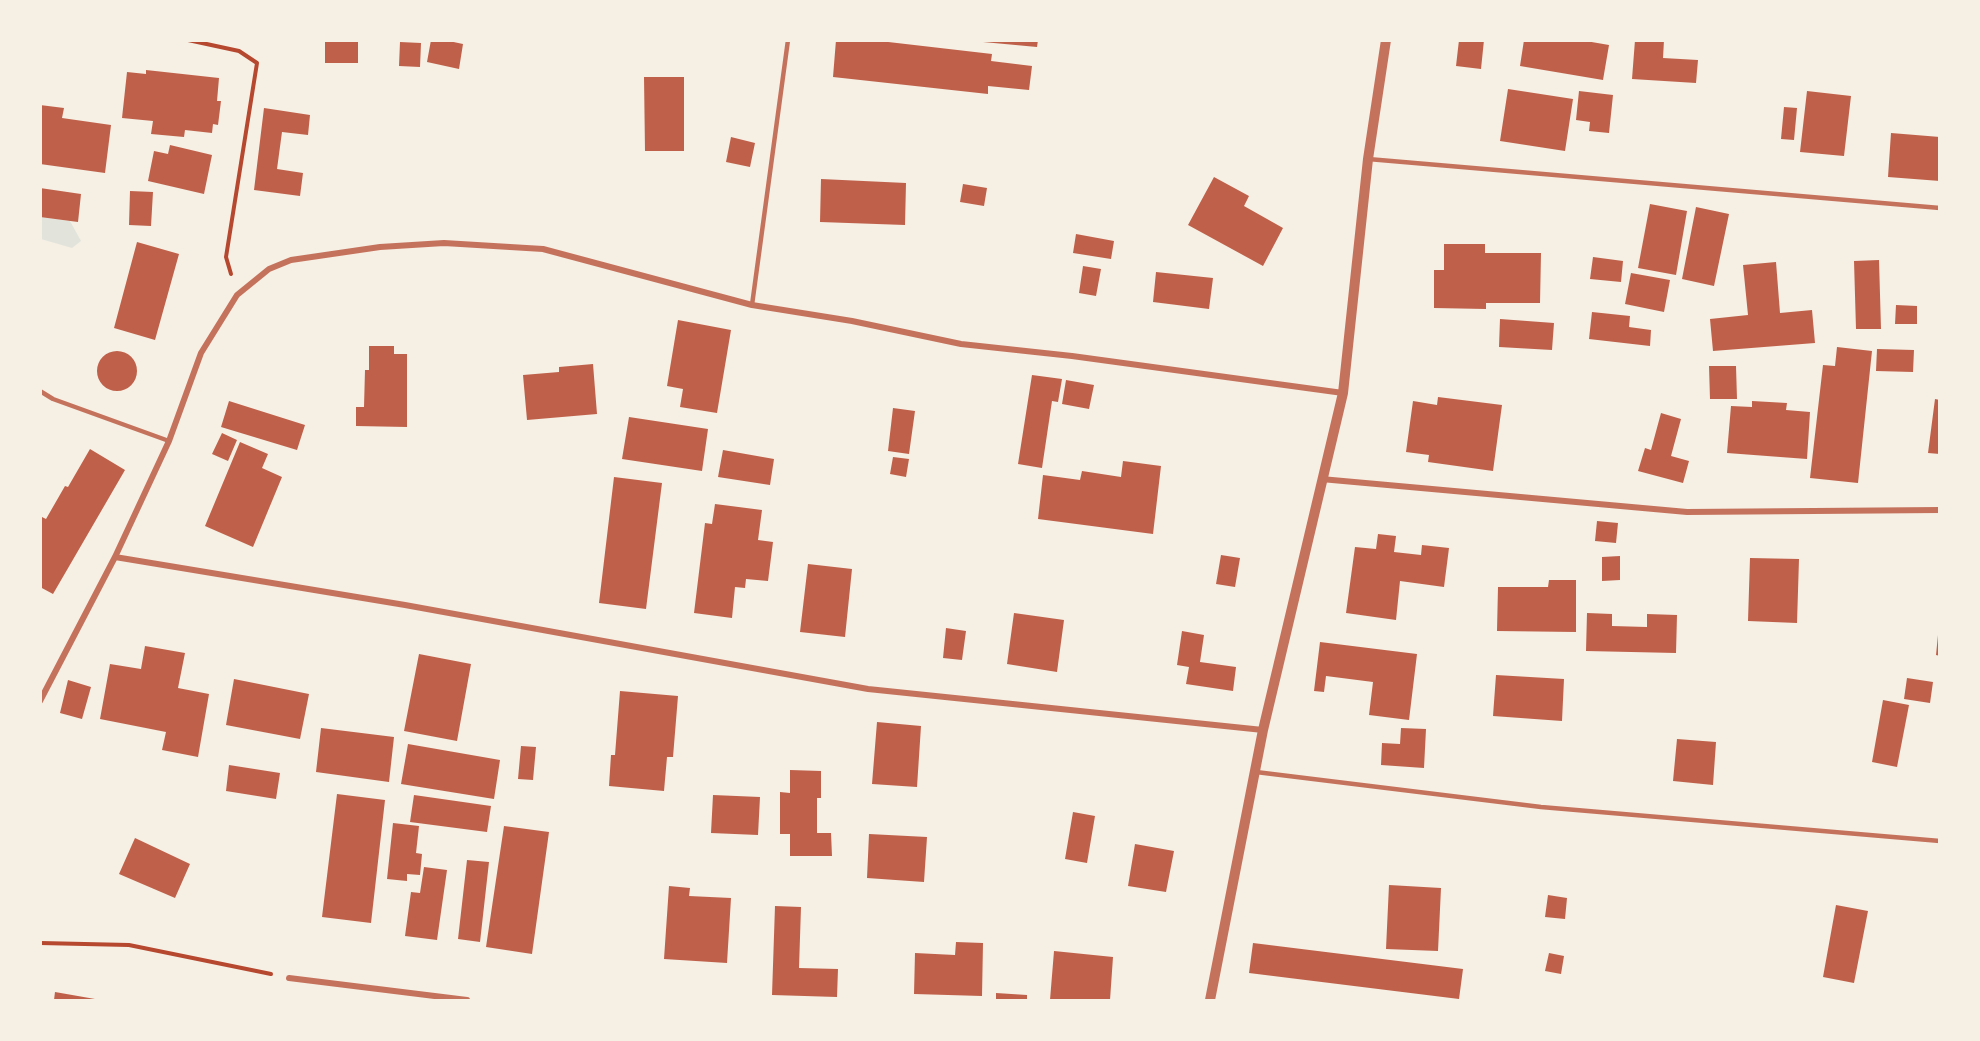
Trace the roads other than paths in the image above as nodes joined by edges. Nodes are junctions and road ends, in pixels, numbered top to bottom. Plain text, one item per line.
1 (788, 40) edge
2 (1386, 40) edge
3 (1368, 159) junction
4 (1940, 208) edge
5 (752, 305) junction
6 (40, 391) edge
7 (1343, 393) junction
8 (169, 441) junction
9 (1321, 479) junction
10 (1940, 510) edge
11 (114, 557) junction
12 (40, 701) edge
13 (1263, 730) junction
14 (1256, 772) junction
15 (1940, 841) edge
16 (289, 978) road end
17 (420, 998) edge
18 (466, 1000) edge
19 (1210, 1000) edge

1 - 5 lane
2 - 3 street
3 - 4 lane
3 - 7 street
5 - 7 street
5 - 8 street
6 - 8 lane
7 - 9 street
8 - 11 street
9 - 10 street
9 - 13 street
11 - 12 street
11 - 13 street
13 - 14 street
14 - 15 lane
14 - 19 street
16 - 17 street
17 - 18 street

